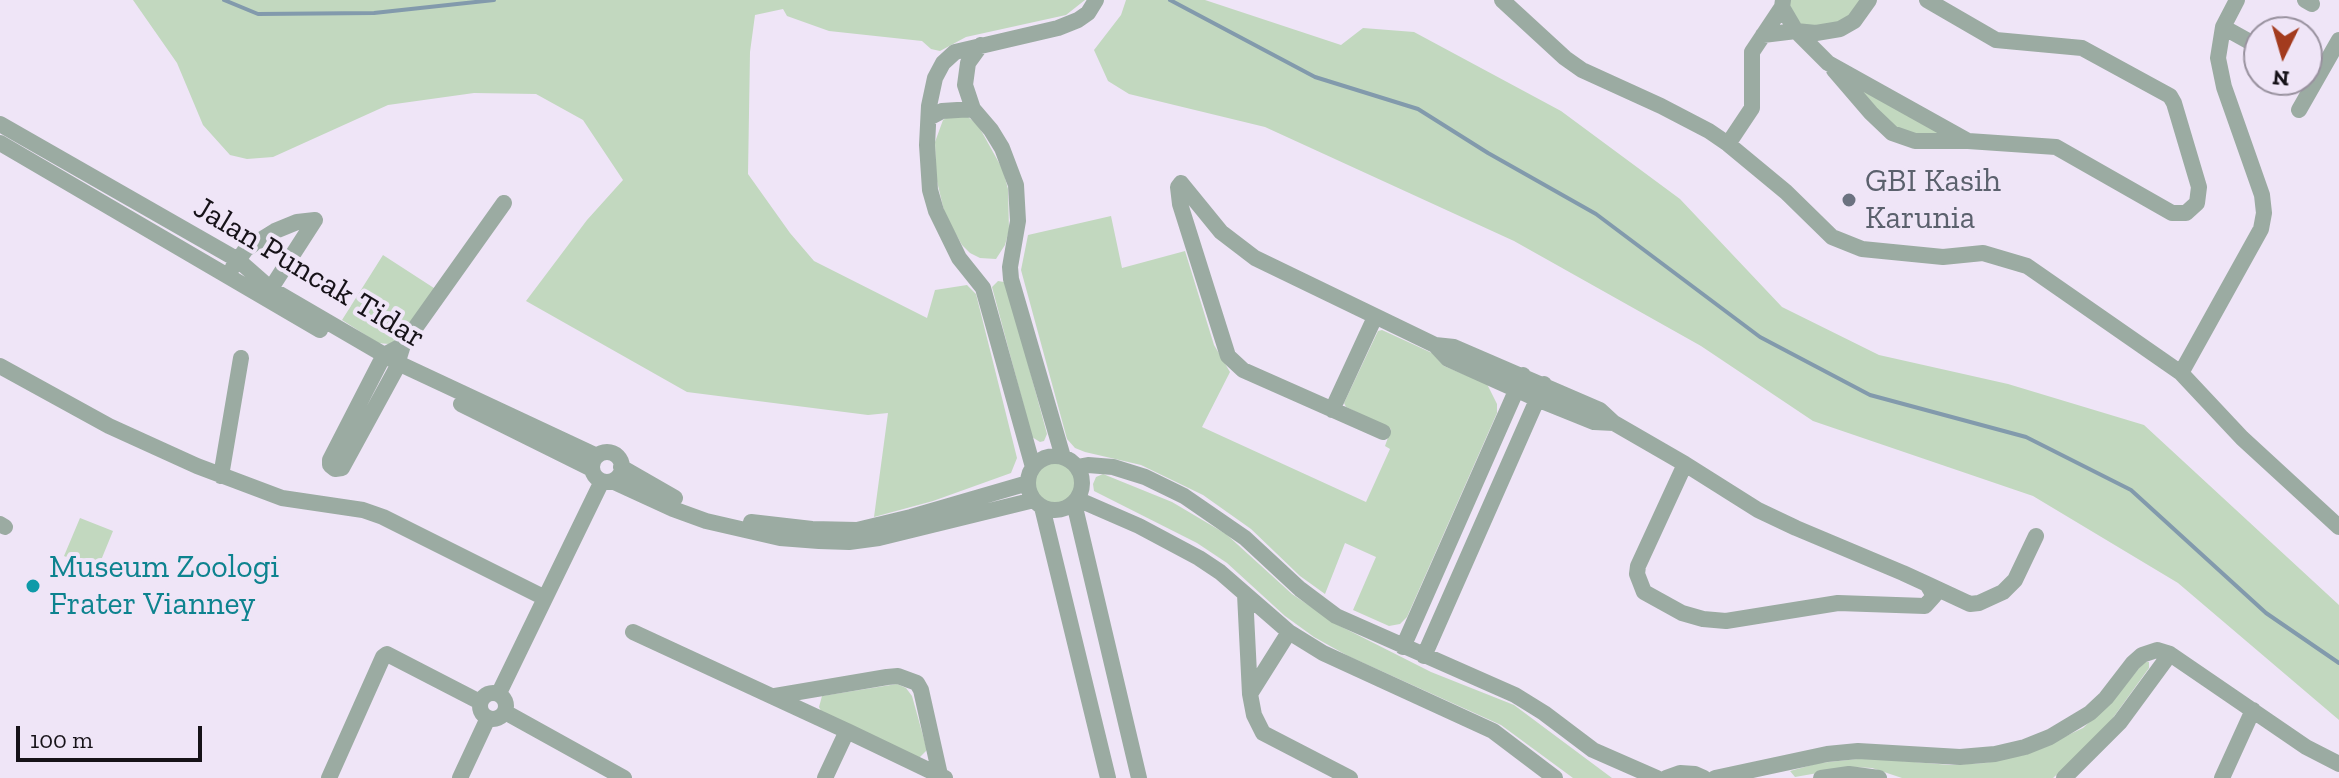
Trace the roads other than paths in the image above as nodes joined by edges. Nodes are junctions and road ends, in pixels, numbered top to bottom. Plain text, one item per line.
1 (1096, 0) edge
2 (1502, 0) edge
3 (1869, 0) edge
4 (1927, 0) edge
5 (2237, 0) edge
6 (1782, 3) edge
7 (2223, 27) junction
8 (1796, 31) junction
9 (1830, 32) junction
10 (1763, 35) junction
11 (2243, 38) edge
12 (2339, 40) edge
13 (981, 45) junction
14 (1826, 60) junction
15 (973, 109) junction
16 (2299, 110) dead end
17 (929, 118) junction
18 (0, 124) edge
19 (1968, 141) junction
20 (0, 143) edge
21 (1728, 144) junction
22 (504, 203) dead end
23 (233, 267) junction
24 (267, 294) junction
25 (1375, 317) junction
26 (241, 358) dead end
27 (389, 363) junction
28 (0, 366) edge
29 (2181, 373) junction
30 (1520, 383) junction
31 (1541, 392) junction
32 (1332, 410) junction
33 (1383, 432) dead end
34 (1070, 462) junction
35 (1685, 464) junction
36 (605, 471) junction
37 (1031, 475) junction
38 (221, 476) junction
39 (1076, 501) junction
40 (1038, 503) junction
41 (2336, 520) edge
42 (2036, 536) dead end
43 (1927, 584) junction
44 (1245, 594) junction
45 (545, 598) junction
46 (1970, 604) junction
47 (1925, 606) junction
48 (633, 632) dead end
49 (1289, 632) junction
50 (1403, 647) junction
51 (2170, 654) junction
52 (1424, 656) junction
53 (499, 693) junction
54 (1250, 694) junction
55 (775, 696) junction
56 (480, 702) junction
57 (2253, 710) junction
58 (505, 712) junction
59 (488, 718) junction
60 (847, 731) junction
61 (2339, 764) edge
62 (1781, 771) edge
63 (597, 772) edge
64 (943, 776) edge
65 (329, 778) edge
66 (460, 778) edge
67 (624, 778) edge
68 (825, 778) edge
69 (1108, 778) edge
70 (1139, 778) edge
71 (1350, 778) edge
72 (1555, 778) edge
73 (1657, 778) edge
74 (1666, 778) edge
75 (1704, 778) edge
76 (1715, 778) edge
77 (1821, 778) edge
78 (1879, 778) edge
79 (2064, 778) edge
80 (2222, 778) edge

1 - 13 street
2 - 21 street
3 - 9 street
4 - 19 street
5 - 7 street
6 - 8 street
6 - 10 street
7 - 11 street
7 - 29 street
8 - 9 street
8 - 10 street
8 - 14 street
9 - 14 street
10 - 21 street
12 - 16 street
13 - 15 street
13 - 17 street
14 - 19 street
14 - 19 street
15 - 17 street
15 - 34 street
17 - 37 street
18 - 23 street, Jalan Puncak Tidar
20 - 23 street, Jalan Puncak Tidar
21 - 29 street
22 - 27 street
23 - 24 street, Jalan Puncak Tidar
23 - 24 street
24 - 27 street, Jalan Puncak Tidar
25 - 30 street
25 - 32 street
25 - 32 street
26 - 38 street
27 - 27 street
27 - 36 street, Jalan Puncak Tidar
28 - 38 street
29 - 41 street
30 - 31 street
30 - 50 street
31 - 35 street
31 - 52 street
32 - 33 street
34 - 37 street
34 - 39 street
34 - 50 street
35 - 43 street
35 - 47 street
36 - 37 street, Jalan Puncak Tidar
36 - 40 street, Jalan Puncak Tidar
36 - 45 street
37 - 40 street
38 - 45 street
39 - 40 street
39 - 44 street
39 - 70 street
40 - 69 street
42 - 46 street
43 - 46 street
43 - 47 street
44 - 49 street
44 - 54 street
45 - 53 street
46 - 47 street
48 - 55 street
49 - 54 street
49 - 72 street
50 - 52 street
51 - 57 street
51 - 62 street
51 - 79 street
52 - 73 street
53 - 56 street
53 - 58 street
54 - 71 street
55 - 60 street
55 - 64 street
56 - 59 street
56 - 65 street
57 - 61 street
57 - 80 street
58 - 59 street
58 - 63 street
59 - 66 street
60 - 64 street
60 - 68 street
62 - 76 street
63 - 67 street
74 - 75 street
77 - 78 street

